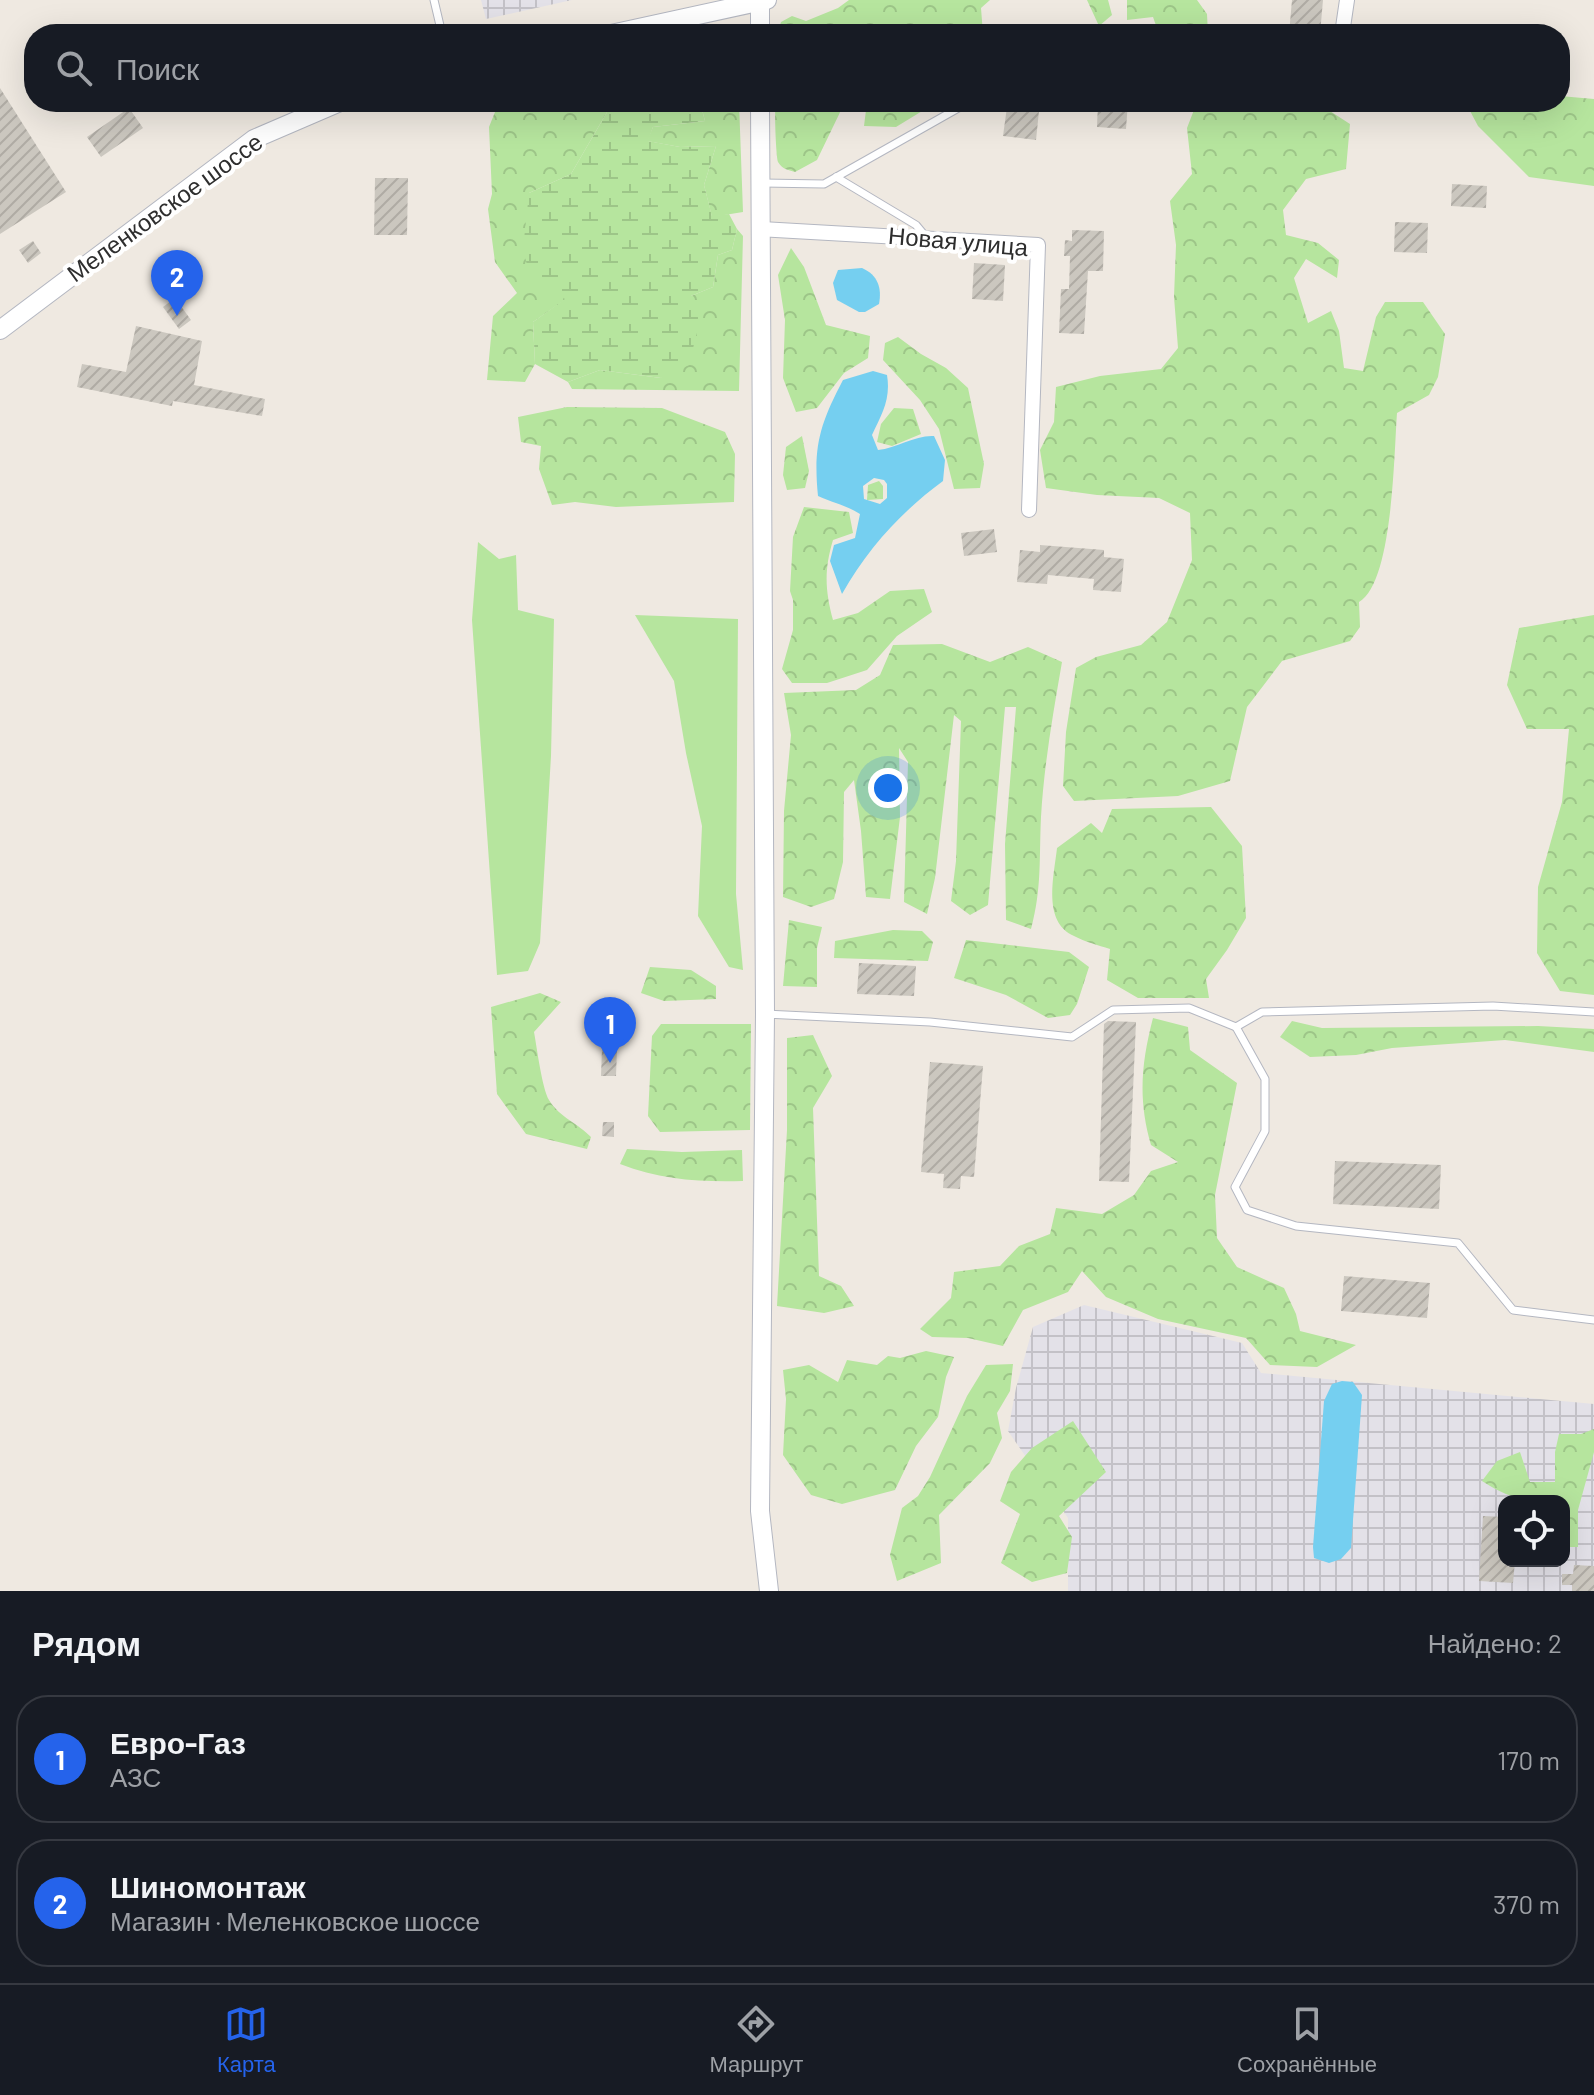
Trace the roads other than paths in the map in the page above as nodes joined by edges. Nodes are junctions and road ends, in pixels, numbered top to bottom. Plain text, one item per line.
1 (434, 0) edge
2 (1347, 0) edge
3 (763, 1) edge
4 (440, 24) edge
5 (657, 24) edge
6 (761, 24) edge
7 (1343, 24) edge
8 (317, 112) edge
9 (760, 112) edge
10 (951, 112) edge
11 (836, 177) junction
12 (761, 183) junction
13 (760, 229) junction
14 (926, 237) junction
15 (0, 330) edge
16 (1029, 510) dead end
17 (1594, 1012) edge
18 (765, 1014) junction
19 (1236, 1027) junction
20 (1594, 1320) edge
21 (769, 1591) edge

1 - 4 lane
2 - 7 street
3 - 5 street
3 - 6 street
8 - 15 street, Меленковское шоссе
9 - 12 street
10 - 11 lane
11 - 12 lane
11 - 14 lane
12 - 13 street
13 - 14 street, Новая улица
13 - 18 street
14 - 16 street, Новая улица
17 - 19 lane
18 - 19 lane
18 - 21 street
19 - 20 lane

